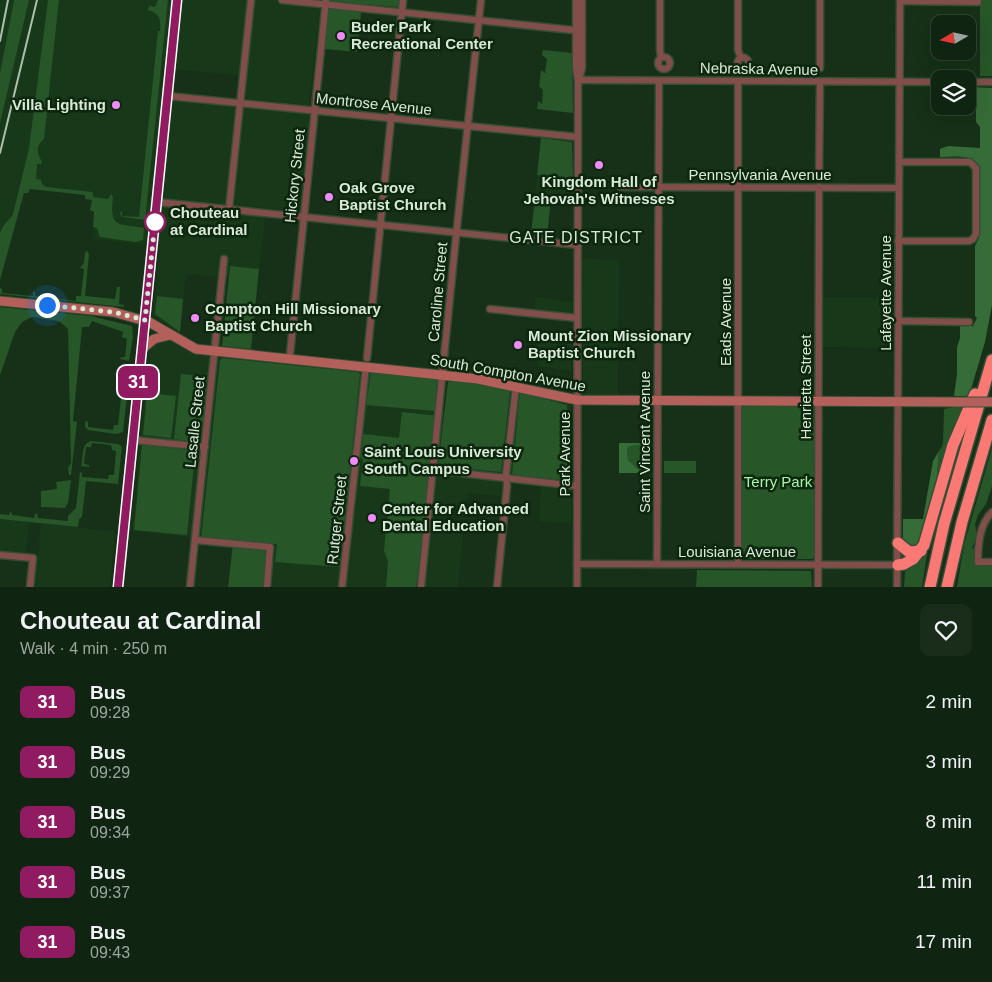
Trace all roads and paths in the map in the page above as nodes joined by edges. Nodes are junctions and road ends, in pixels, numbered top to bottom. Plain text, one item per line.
1 (177, 0) edge
2 (252, 0) edge
3 (282, 0) edge
4 (403, 0) edge
5 (481, 0) edge
6 (576, 0) edge
7 (582, 0) edge
8 (660, 0) edge
9 (738, 0) edge
10 (820, 0) edge
11 (900, 1) edge
12 (326, 2) edge
13 (978, 2) dead end
14 (402, 12) junction
15 (479, 20) junction
16 (579, 31) junction
17 (661, 57) dead end
18 (740, 58) dead end
19 (820, 68) dead end
20 (578, 80) junction
21 (659, 81) junction
22 (738, 81) junction
23 (820, 82) junction
24 (899, 82) junction
25 (931, 82) edge
26 (976, 82) edge
27 (990, 82) edge
28 (168, 96) junction
29 (240, 103) junction
30 (315, 110) junction
31 (391, 118) junction
32 (468, 127) junction
33 (578, 137) junction
34 (899, 162) junction
35 (819, 177) dead end
36 (819, 187) junction
37 (620, 188) dead end
38 (658, 188) junction
39 (738, 188) junction
40 (899, 188) junction
41 (156, 202) junction
42 (229, 209) junction
43 (304, 217) junction
44 (380, 225) junction
45 (456, 232) junction
46 (898, 241) junction
47 (578, 245) junction
48 (224, 259) dead end
49 (0, 301) edge
50 (490, 309) dead end
51 (577, 318) junction
52 (145, 320) junction
53 (898, 321) junction
54 (969, 322) dead end
55 (170, 335) junction
56 (142, 349) junction
57 (215, 351) junction
58 (290, 354) dead end
59 (992, 361) edge
60 (366, 362) junction
61 (443, 375) junction
62 (516, 386) junction
63 (577, 400) junction
64 (658, 401) junction
65 (738, 401) junction
66 (818, 401) junction
67 (898, 402) junction
68 (992, 402) edge
69 (992, 420) edge
70 (133, 440) junction
71 (204, 447) junction
72 (433, 470) junction
73 (507, 478) junction
74 (577, 486) junction
75 (992, 512) edge
76 (195, 540) junction
77 (898, 542) junction
78 (921, 551) junction
79 (0, 555) edge
80 (992, 562) edge
81 (577, 564) junction
82 (657, 564) junction
83 (738, 564) junction
84 (818, 564) junction
85 (898, 565) junction
86 (30, 587) edge
87 (118, 587) edge
88 (190, 587) edge
89 (267, 587) edge
90 (342, 587) edge
91 (421, 587) edge
92 (497, 587) edge
93 (576, 587) edge
94 (818, 587) edge
95 (898, 587) edge
96 (930, 587) edge
97 (947, 587) edge

1 - 28 main road
2 - 29 street
3 - 12 street
4 - 14 street, Rutger Street
5 - 15 street, Caroline Street
6 - 16 street, Park Avenue
7 - 16 street, Park Avenue
8 - 17 street
9 - 18 street
10 - 19 street
11 - 13 street
11 - 24 street, Lafayette Avenue
12 - 14 street
12 - 30 street, Hickory Street
14 - 15 street
14 - 31 street, Rutger Street
15 - 16 street
15 - 32 street, Caroline Street
16 - 20 street, Park Avenue
20 - 21 street, Nebraska Avenue
20 - 33 street, Park Avenue
21 - 22 street, Nebraska Avenue
21 - 38 street, Saint Vincent Avenue
22 - 23 street, Nebraska Avenue
22 - 39 street, Eads Avenue
23 - 24 street, Nebraska Avenue
23 - 35 street
24 - 25 street, Nebraska Avenue
24 - 34 street, Lafayette Avenue
26 - 27 street
28 - 29 street, Montrose Avenue
28 - 41 main road
29 - 30 street, Montrose Avenue
29 - 42 street
30 - 31 street, Montrose Avenue
30 - 43 street, Hickory Street
31 - 32 street, Montrose Avenue
31 - 44 street, Rutger Street
32 - 33 street, Montrose Avenue
32 - 45 street, Caroline Street
33 - 47 street, Park Avenue
34 - 40 street, Lafayette Avenue
34 - 46 street
36 - 39 street, Pennsylvania Avenue
36 - 40 street, Pennsylvania Avenue
36 - 66 street, Henrietta Street
37 - 38 street, Pennsylvania Avenue
38 - 39 street, Pennsylvania Avenue
38 - 64 street, Saint Vincent Avenue
39 - 65 street, Eads Avenue
40 - 46 street, Lafayette Avenue
41 - 42 street
41 - 52 main road
42 - 43 street
43 - 44 street
43 - 58 street, Hickory Street
44 - 45 street
44 - 60 street, Rutger Street
45 - 47 street
45 - 61 street, Caroline Street
46 - 53 street, Lafayette Avenue
47 - 51 street, Park Avenue
48 - 57 street, Lasalle Street
49 - 52 main road, South Compton Avenue
50 - 51 street
51 - 63 street, Park Avenue
52 - 55 main road, South Compton Avenue
52 - 56 main road
53 - 54 street
53 - 67 street, Lafayette Avenue
55 - 56 main road
55 - 57 main road, South Compton Avenue
56 - 70 main road
57 - 60 main road, South Compton Avenue
57 - 71 street, Lasalle Street
59 - 78 highway
59 - 96 highway
60 - 61 main road, South Compton Avenue
60 - 90 street, Rutger Street
61 - 62 main road, South Compton Avenue
61 - 72 street, Caroline Street
62 - 63 main road, South Compton Avenue
62 - 73 street
63 - 64 main road, South Compton Avenue
63 - 74 street, Park Avenue
64 - 65 main road, South Compton Avenue
64 - 82 street, Saint Vincent Avenue
65 - 66 main road, South Compton Avenue
65 - 83 street, Eads Avenue
66 - 67 main road, South Compton Avenue
66 - 84 street, Henrietta Street
67 - 68 main road, South Compton Avenue, bridge
67 - 77 street, Lafayette Avenue
69 - 97 highway
70 - 71 street
70 - 87 main road
71 - 76 street, Lasalle Street
72 - 73 street
72 - 91 street, Caroline Street
73 - 74 street
73 - 92 street
74 - 81 street, Park Avenue
75 - 80 street
76 - 88 street, Lasalle Street
76 - 89 street
77 - 78 highway
77 - 85 street, Lafayette Avenue
78 - 85 highway
79 - 86 street
81 - 82 street, Louisiana Avenue
81 - 93 street, Park Avenue
82 - 83 street, Louisiana Avenue
83 - 84 street, Louisiana Avenue
84 - 85 street, Louisiana Avenue
84 - 94 street, Henrietta Street
85 - 95 street, Lafayette Avenue

